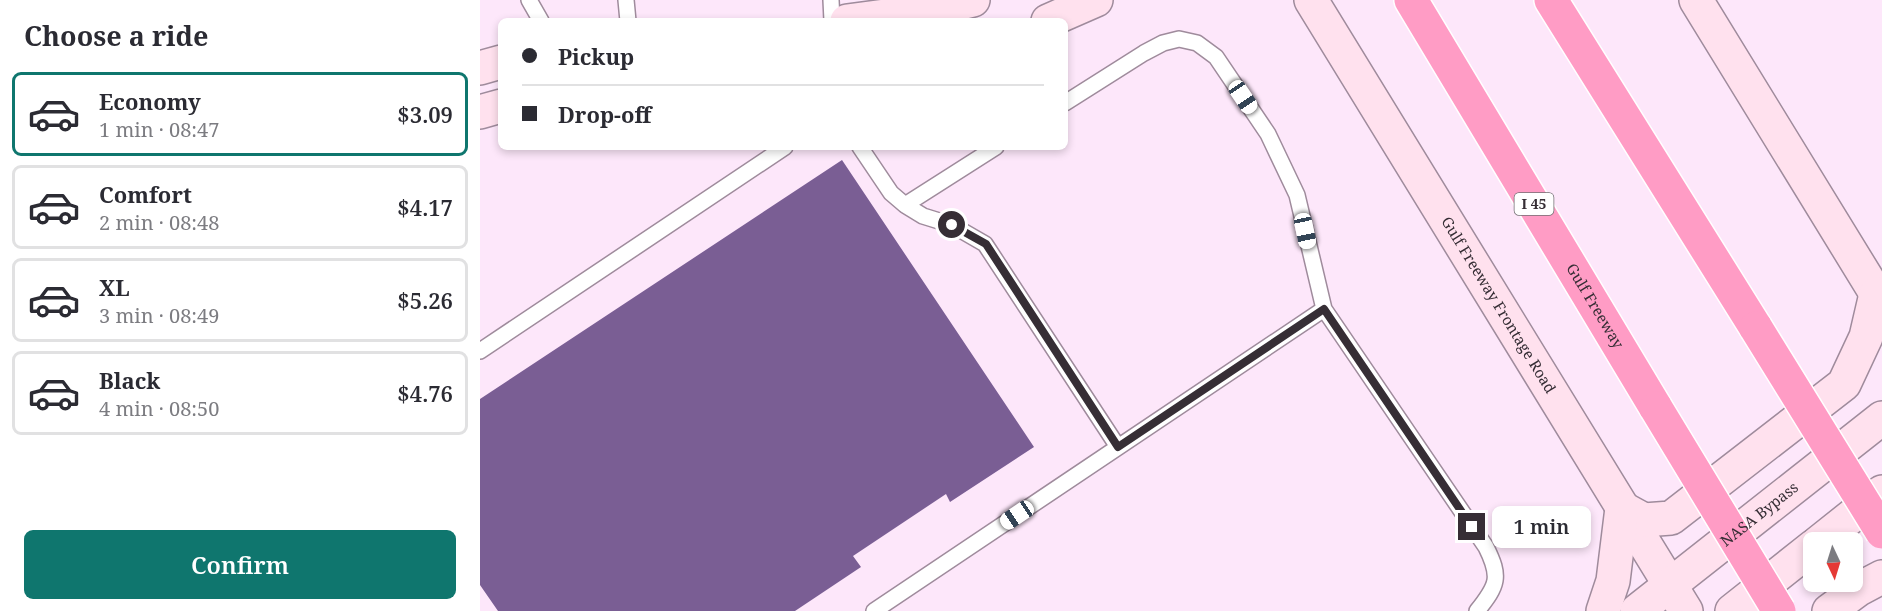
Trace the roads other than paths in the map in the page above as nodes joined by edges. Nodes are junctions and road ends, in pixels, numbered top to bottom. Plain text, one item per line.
1 (530, 0) edge
2 (626, 0) edge
3 (831, 0) edge
4 (973, 0) edge
5 (1096, 0) edge
6 (1311, 0) edge
7 (1411, 0) edge
8 (1551, 0) edge
9 (1696, 0) edge
10 (539, 18) edge
11 (628, 18) edge
12 (832, 18) edge
13 (870, 18) edge
14 (1055, 18) edge
15 (498, 63) edge
16 (480, 68) edge
17 (1068, 101) edge
18 (498, 107) edge
19 (480, 112) edge
20 (781, 150) edge
21 (862, 150) edge
22 (991, 150) edge
23 (905, 205) junction
24 (1879, 299) edge
25 (1324, 309) junction
26 (480, 351) edge
27 (1882, 418) edge
28 (1118, 447) junction
29 (1882, 492) edge
30 (1622, 508) junction
31 (1832, 532) edge
32 (1882, 532) edge
33 (1803, 555) edge
34 (1882, 577) edge
35 (1678, 598) edge
36 (874, 611) edge
37 (1477, 611) edge
38 (1603, 611) edge
39 (1637, 611) edge
40 (1732, 611) edge
41 (1779, 611) edge
42 (1829, 611) edge

1 - 10 lane
2 - 11 lane
3 - 12 lane
4 - 13 main road
5 - 14 main road
6 - 30 main road, Gulf Freeway Frontage Road
7 - 41 highway, Gulf Freeway / I 45, bridge
8 - 32 highway, bridge
9 - 24 main road
15 - 16 main road
17 - 25 lane
18 - 19 main road
20 - 26 lane
21 - 23 lane
22 - 23 lane
23 - 28 lane
24 - 30 main road
25 - 28 lane
25 - 37 lane
27 - 35 main road, NASA Bypass
28 - 36 lane
29 - 31 main road
30 - 35 main road, Gulf Freeway Frontage Road
30 - 38 main road
33 - 40 main road
34 - 42 main road
35 - 39 main road, NASA Bypass

